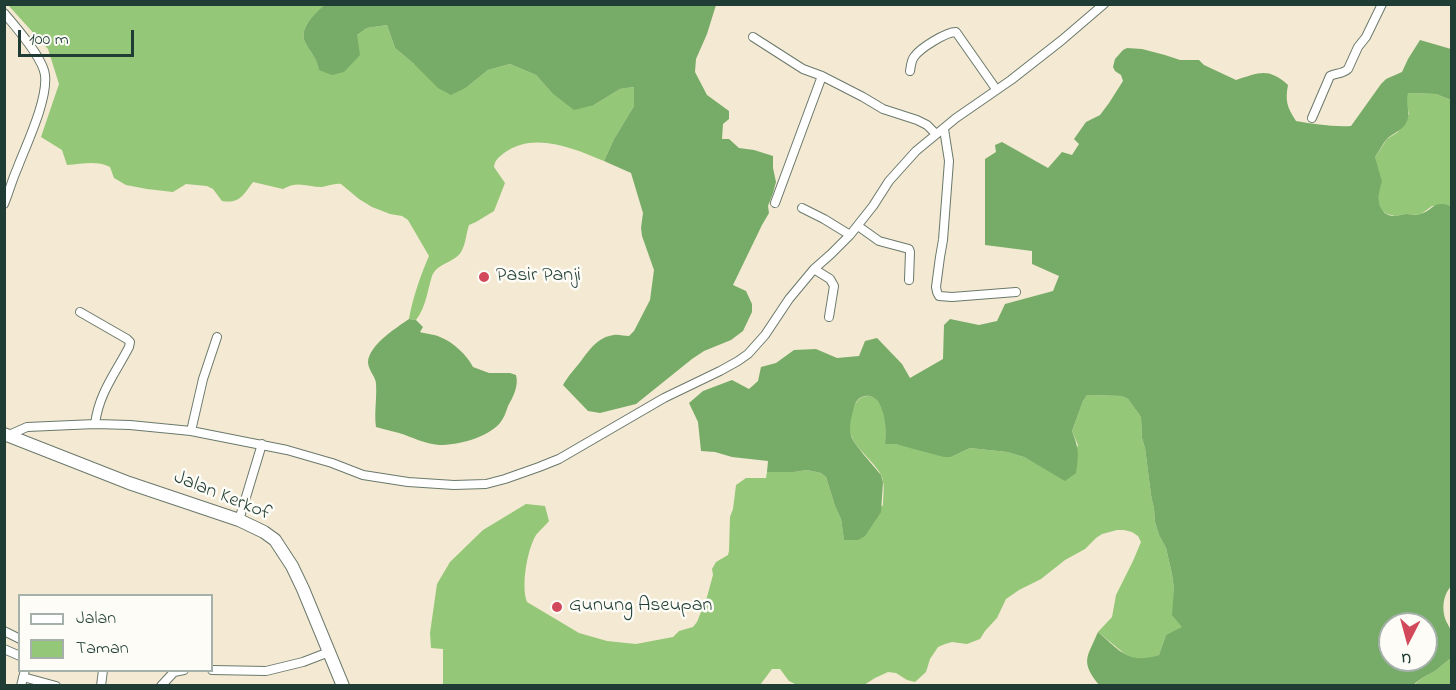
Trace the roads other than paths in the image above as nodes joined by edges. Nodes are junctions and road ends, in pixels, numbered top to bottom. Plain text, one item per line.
1 (1104, 4) edge
2 (1382, 4) edge
3 (4, 14) edge
4 (753, 37) dead end
5 (910, 71) dead end
6 (822, 76) junction
7 (996, 89) junction
8 (1312, 118) dead end
9 (944, 129) junction
10 (936, 134) junction
11 (775, 203) dead end
12 (4, 204) edge
13 (802, 208) dead end
14 (858, 226) junction
15 (850, 235) junction
16 (814, 269) junction
17 (909, 280) dead end
18 (1016, 292) dead end
19 (80, 312) dead end
20 (829, 317) dead end
21 (218, 337) dead end
22 (95, 424) junction
23 (191, 431) junction
24 (7, 434) edge
25 (262, 444) junction
26 (239, 520) junction
27 (4, 631) edge
28 (18, 638) edge
29 (4, 649) edge
30 (329, 652) junction
31 (18, 655) edge
32 (213, 670) edge
33 (174, 672) edge
34 (23, 678) edge
35 (56, 686) edge
36 (161, 686) edge
37 (343, 686) edge

1 - 7 street
2 - 8 street
3 - 12 street
4 - 6 street
5 - 7 street
6 - 10 street
6 - 11 street
7 - 9 street
9 - 10 street
9 - 18 street
10 - 14 street
13 - 15 street
14 - 15 street
14 - 17 street
15 - 16 street
16 - 20 street
16 - 25 street
19 - 22 street
21 - 23 street
22 - 23 street
22 - 24 street
23 - 25 street
24 - 26 main road, Jalan Kerkof
25 - 26 street
26 - 30 main road, Jalan Kerkof
27 - 28 street
29 - 31 street
30 - 32 street
30 - 37 main road, Jalan Kerkof
33 - 36 street
34 - 35 street

